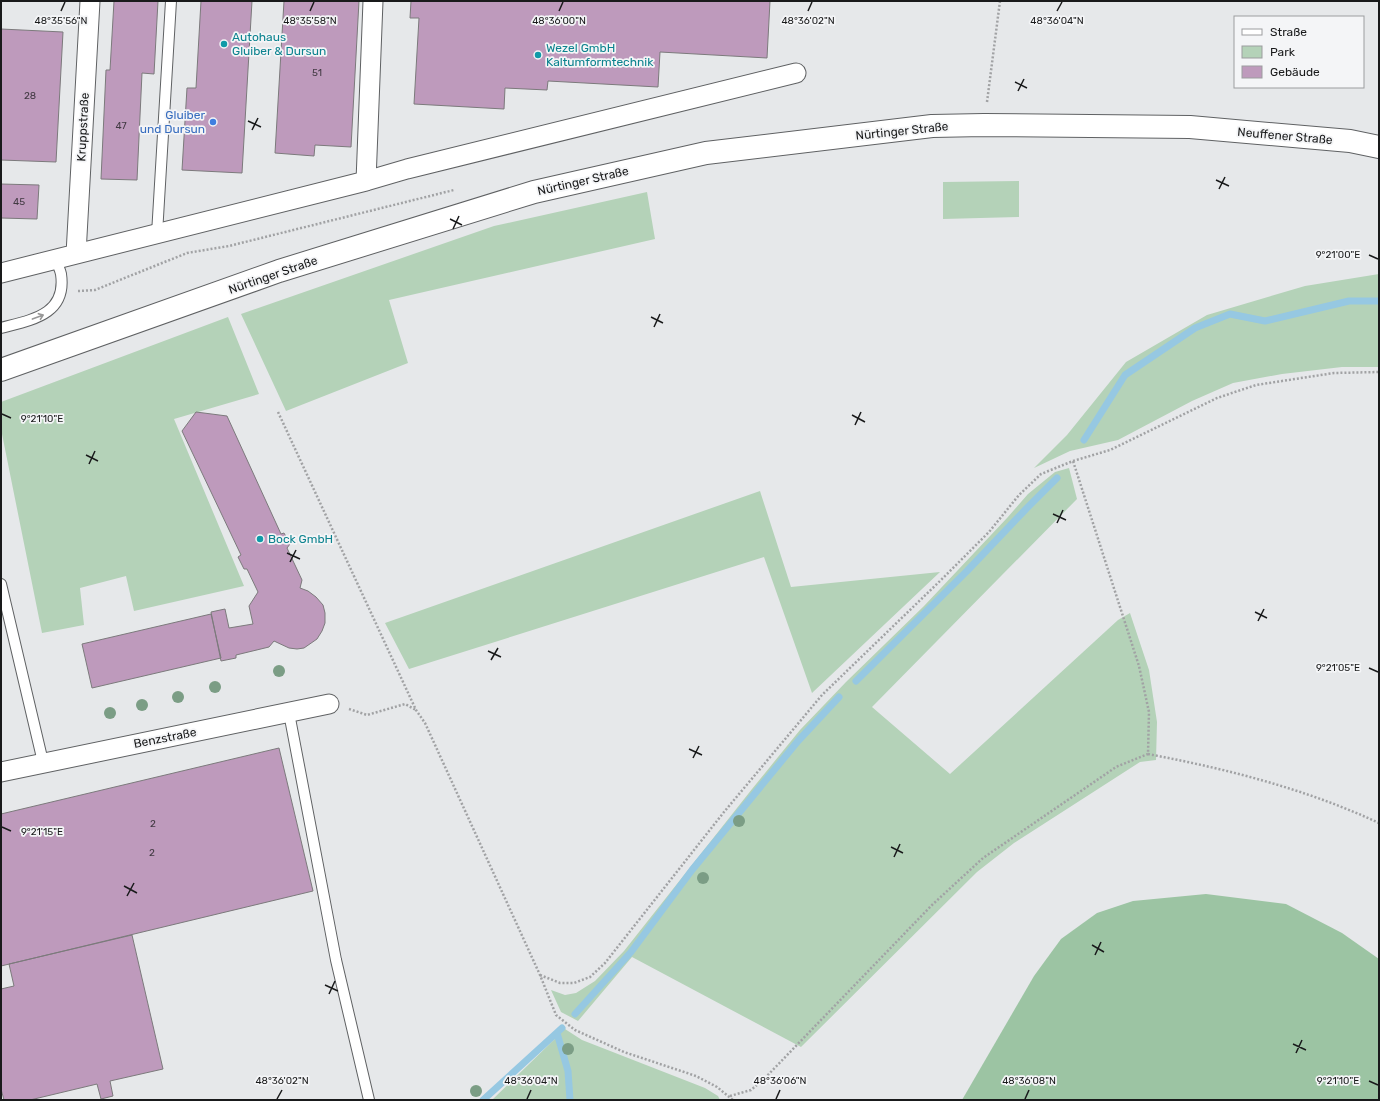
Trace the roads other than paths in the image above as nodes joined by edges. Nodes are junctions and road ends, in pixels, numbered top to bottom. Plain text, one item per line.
1 (90, 1) edge
2 (171, 1) edge
3 (373, 1) edge
4 (796, 73) dead end
5 (1190, 127) joint
6 (1379, 147) edge
7 (366, 181) junction
8 (157, 234) junction
9 (76, 254) junction
10 (56, 259) junction
11 (1, 273) edge
12 (1, 328) edge
13 (1, 370) edge
14 (1, 584) edge
15 (329, 704) road end
16 (289, 713) junction
17 (44, 762) junction
18 (1, 772) edge
19 (369, 1100) edge

1 - 9 street, Kruppstraße
2 - 8 lane
3 - 7 street
4 - 7 street
5 - 6 main road, Neuffener Straße
5 - 13 main road, Nürtinger Straße
7 - 8 street
8 - 9 street
9 - 10 street
10 - 11 street
12 -> 10 lane
14 - 17 lane
15 - 16 street, Benzstraße
16 - 17 street, Benzstraße
16 - 19 lane
17 - 18 street, Benzstraße

